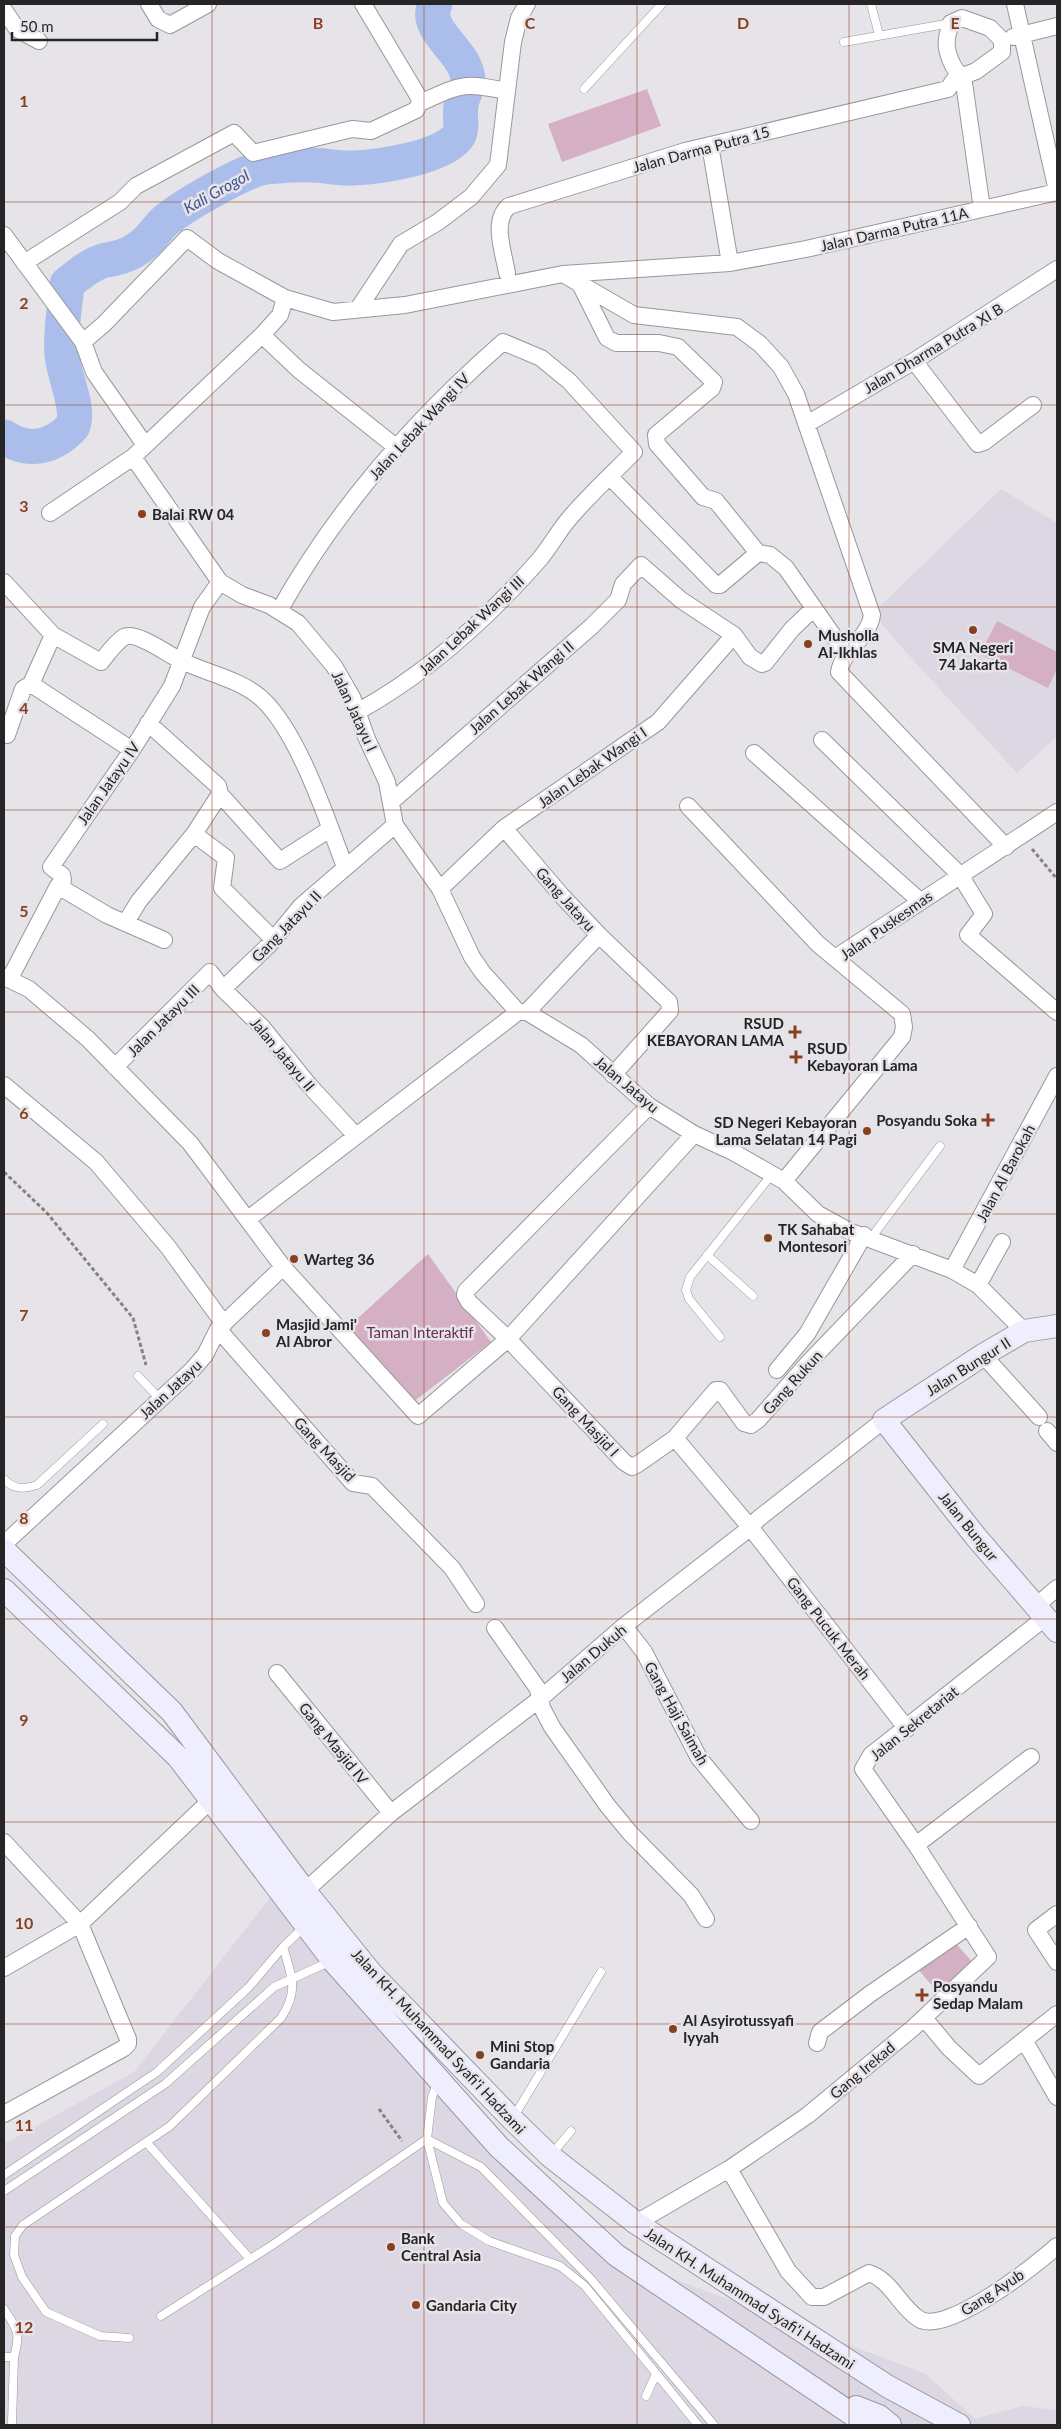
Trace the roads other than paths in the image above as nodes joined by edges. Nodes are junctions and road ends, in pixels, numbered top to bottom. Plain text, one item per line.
1 (149, 4) edge
2 (208, 4) edge
3 (363, 4) edge
4 (527, 4) edge
5 (662, 4) edge
6 (872, 4) edge
7 (1015, 4) edge
8 (4, 10) edge
9 (951, 23) junction
10 (1057, 26) edge
11 (879, 35) junction
12 (1022, 35) junction
13 (1002, 40) junction
14 (39, 41) dead end
15 (844, 42) dead end
16 (961, 75) junction
17 (584, 89) dead end
18 (507, 91) junction
19 (420, 103) junction
20 (710, 145) junction
21 (1057, 192) edge
22 (982, 209) junction
23 (4, 235) edge
24 (24, 263) junction
25 (730, 263) junction
26 (1057, 269) edge
27 (507, 273) dead end
28 (563, 274) junction
29 (580, 284) junction
30 (285, 298) junction
31 (358, 309) junction
32 (262, 336) junction
33 (83, 342) junction
34 (914, 361) junction
35 (1033, 405) dead end
36 (807, 424) junction
37 (145, 445) junction
38 (396, 447) junction
39 (132, 457) junction
40 (610, 477) junction
41 (50, 513) dead end
42 (758, 553) junction
43 (4, 582) edge
44 (220, 582) junction
45 (813, 609) junction
46 (279, 611) junction
47 (53, 635) junction
48 (734, 635) junction
49 (846, 654) junction
50 (181, 661) junction
51 (31, 684) junction
52 (357, 712) junction
53 (148, 723) junction
54 (4, 733) edge
55 (822, 740) dead end
56 (132, 750) junction
57 (754, 753) dead end
58 (220, 794) junction
59 (391, 802) junction
60 (688, 806) dead end
61 (1057, 812) edge
62 (395, 825) junction
63 (504, 828) junction
64 (330, 829) junction
65 (194, 834) junction
66 (1006, 847) junction
67 (345, 867) junction
68 (960, 875) junction
69 (58, 886) junction
70 (440, 888) junction
71 (920, 901) junction
72 (126, 922) junction
73 (599, 935) junction
74 (274, 939) junction
75 (164, 940) dead end
76 (835, 958) junction
77 (210, 972) joint
78 (7, 978) edge
79 (223, 989) junction
80 (523, 1012) junction
81 (1057, 1012) edge
82 (115, 1066) junction
83 (613, 1074) junction
84 (1057, 1076) edge
85 (4, 1085) edge
86 (649, 1106) junction
87 (694, 1134) junction
88 (356, 1136) junction
89 (940, 1146) dead end
90 (778, 1177) junction
91 (248, 1219) junction
92 (867, 1237) junction
93 (1002, 1242) dead end
94 (913, 1254) junction
95 (707, 1256) junction
96 (283, 1266) junction
97 (952, 1270) junction
98 (978, 1285) junction
99 (753, 1296) dead end
100 (221, 1326) junction
101 (1057, 1326) edge
102 (1024, 1331) junction
103 (720, 1337) dead end
104 (508, 1339) junction
105 (983, 1355) junction
106 (777, 1370) dead end
107 (138, 1376) dead end
108 (157, 1396) junction
109 (884, 1420) junction
110 (102, 1424) dead end
111 (1048, 1430) edge
112 (675, 1438) junction
113 (4, 1478) edge
114 (750, 1528) junction
115 (4, 1544) edge
116 (4, 1550) edge
117 (1057, 1588) edge
118 (4, 1590) edge
119 (476, 1604) dead end
120 (1047, 1618) edge
121 (624, 1626) junction
122 (495, 1628) dead end
123 (277, 1672) dead end
124 (541, 1698) junction
125 (906, 1729) junction
126 (1031, 1757) dead end
127 (210, 1801) junction
128 (391, 1813) junction
129 (751, 1821) dead end
130 (4, 1842) edge
131 (916, 1845) junction
132 (305, 1891) junction
133 (1057, 1914) edge
134 (706, 1919) dead end
135 (80, 1924) junction
136 (305, 1926) junction
137 (969, 1926) junction
138 (283, 1947) junction
139 (986, 1960) joint
140 (333, 1961) junction
141 (1057, 1962) edge
142 (4, 1968) edge
143 (601, 1972) dead end
144 (293, 1978) junction
145 (1057, 2014) edge
146 (924, 2018) junction
147 (1024, 2040) junction
148 (817, 2043) dead end
149 (438, 2080) junction
150 (1057, 2097) edge
151 (4, 2114) edge
152 (512, 2119) junction
153 (571, 2131) dead end
154 (427, 2139) junction
155 (147, 2142) junction
156 (556, 2161) junction
157 (729, 2169) junction
158 (4, 2175) edge
159 (546, 2190) junction
160 (4, 2191) edge
161 (636, 2223) junction
162 (1057, 2246) edge
163 (250, 2259) junction
164 (4, 2309) edge
165 (161, 2316) dead end
166 (128, 2338) dead end
167 (4, 2357) edge
168 (14, 2357) junction
169 (656, 2374) junction
170 (646, 2396) dead end
171 (924, 2406) junction
172 (845, 2409) junction
173 (12, 2423) dead end
174 (698, 2425) edge
175 (714, 2425) edge
176 (868, 2425) edge
177 (890, 2425) edge
178 (936, 2425) edge
179 (959, 2425) edge

1 - 2 street
3 - 19 street
4 - 18 street
5 - 17 lane
6 - 11 lane
7 - 12 street
8 - 14 street
9 - 11 lane
9 - 13 street
9 - 16 street
10 - 12 street
11 - 15 lane
12 - 13 street
12 - 21 street
13 - 16 street
16 - 20 street, Jalan Darma Putra 15
16 - 22 street
18 - 19 street
18 - 31 street
19 - 24 street
20 - 25 street
20 - 27 street, Jalan Darma Putra 15
21 - 22 street, Jalan Darma Putra 11A
22 - 25 street, Jalan Darma Putra 11A
23 - 24 street
24 - 33 street
25 - 28 street, Jalan Darma Putra 11A
26 - 34 street, Jalan Dharma Putra XI B
28 - 29 street
28 - 31 street, Jalan Darma Putra 11A
29 - 36 street
29 - 42 street
30 - 31 street, Jalan Darma Putra 11A
30 - 32 street
30 - 33 street, Jalan Darma Putra 11A
32 - 37 street
32 - 38 street
33 - 37 street
34 - 35 street
34 - 36 street, Jalan Dharma Putra XI B
36 - 49 street
37 - 39 street
38 - 40 street, Jalan Lebak Wangi IV
38 - 46 street, Jalan Lebak Wangi IV
39 - 41 street
39 - 44 street, Jalan Jatayu I
40 - 42 street
40 - 52 street, Jalan Lebak Wangi III
42 - 45 street
43 - 47 street
44 - 46 street, Jalan Jatayu I
44 - 50 street, Jalan Jatayu IV
45 - 48 street
45 - 49 street
46 - 52 street, Jalan Jatayu I
47 - 50 street
47 - 51 street
48 - 59 street, Jalan Lebak Wangi II
48 - 63 street, Jalan Lebak Wangi I
49 - 66 street
50 - 53 street, Jalan Jatayu IV
50 - 64 street
51 - 54 street
51 - 56 street
52 - 59 street, Jalan Jatayu I
53 - 56 street, Jalan Jatayu IV
53 - 58 street
55 - 68 street
56 - 69 street, Jalan Jatayu IV
57 - 71 street
58 - 64 street
58 - 65 street
59 - 62 street, Jalan Jatayu I
60 - 76 street
61 - 66 street, Jalan Puskesmas
62 - 67 street, Gang Jatayu II
62 - 70 street, Jalan Jatayu I
63 - 70 street, Jalan Lebak Wangi I
63 - 73 street, Gang Jatayu
64 - 67 street
65 - 72 street
65 - 74 street
66 - 68 street, Jalan Puskesmas
67 - 74 street, Gang Jatayu II
68 - 71 street, Jalan Puskesmas
68 - 81 street
69 - 72 street
69 - 78 street
70 - 80 street, Jalan Jatayu I
71 - 76 street, Jalan Puskesmas
72 - 75 street
73 - 80 street, Gang Jatayu
73 - 83 street
74 - 79 street, Gang Jatayu II
76 - 90 street, Jalan Puskesmas
77 - 79 street, Jalan Jatayu II
77 - 82 street, Jalan Jatayu III
78 - 82 street
79 - 88 street, Jalan Jatayu II
80 - 83 street, Jalan Jatayu
80 - 88 street
82 - 91 street
83 - 86 street, Jalan Jatayu
84 - 97 street, Jalan Al Barokah
85 - 100 street, Gang Masjid
86 - 87 street, Jalan Jatayu
86 - 104 street
87 - 90 street, Jalan Jatayu
87 - 104 street
88 - 91 street
89 - 92 lane
90 - 92 street, Jalan Jatayu
90 - 95 lane
91 - 96 street
92 - 94 street, Jalan Jatayu
92 - 106 street
93 - 98 street
94 - 97 street, Jalan Jatayu
94 - 112 street, Gang Rukun
95 - 99 lane
95 - 103 lane
96 - 100 street, Jalan Jatayu
96 - 104 street
97 - 98 street, Jalan Jatayu
98 - 102 street, Jalan Jatayu
100 - 108 street, Jalan Jatayu
100 - 119 street, Gang Masjid
101 - 102 main road, Jalan Bungur II
102 - 105 main road, Jalan Bungur II
104 - 112 street, Gang Masjid I
105 - 109 main road, Jalan Bungur II
105 - 111 street
107 - 108 lane
108 - 115 street, Jalan Jatayu
109 - 114 street, Jalan Dukuh
109 - 120 main road, Jalan Bungur
110 - 113 lane
112 - 114 street
114 - 121 street, Jalan Dukuh
114 - 125 street, Gang Pucuk Merah
116 - 132 main road, Jalan KH. Muhammad Syafi'i Hadzami
117 - 120 street, Jalan Sekretariat
118 - 127 main road, Jalan KH. Muhammad Syafi'i Hadzami
120 - 125 street, Jalan Sekretariat
121 - 124 street, Jalan Dukuh
121 - 129 street, Gang Haji Saimah
122 - 124 street
123 - 128 street, Gang Masjid IV
124 - 128 street, Jalan Dukuh
124 - 134 street
125 - 131 street, Jalan Sekretariat
126 - 131 street
127 - 135 street
127 - 136 main road, Jalan KH. Muhammad Syafi'i Hadzami
128 - 132 street, Jalan Dukuh
130 - 135 street
131 - 137 street, Jalan Sekretariat
132 - 152 main road, Jalan KH. Muhammad Syafi'i Hadzami
133 - 141 street
135 - 142 street
135 - 151 street
136 - 138 lane
136 - 140 main road, Jalan KH. Muhammad Syafi'i Hadzami
137 - 139 street, Jalan Sekretariat
137 - 148 street
138 - 144 lane
138 - 158 lane
139 - 146 street, Gang Irekad
140 - 144 lane
140 - 149 main road, Jalan KH. Muhammad Syafi'i Hadzami
143 - 152 lane
144 - 155 lane
144 - 160 lane
145 - 147 street
146 - 147 street
146 - 157 street, Gang Irekad
147 - 150 street
149 - 154 lane
149 - 159 main road, Jalan KH. Muhammad Syafi'i Hadzami
152 - 156 main road, Jalan KH. Muhammad Syafi'i Hadzami
153 - 156 lane
154 - 163 lane
154 - 169 lane
154 - 175 lane
155 - 163 lane
155 - 166 lane
156 - 159 main road
156 - 161 main road, Jalan KH. Muhammad Syafi'i Hadzami
157 - 161 street, Gang Irekad
157 - 162 street, Gang Ayub
159 - 172 main road, Jalan KH. Muhammad Syafi'i Hadzami
161 - 171 main road, Jalan KH. Muhammad Syafi'i Hadzami
163 - 165 lane
164 - 168 lane
167 - 168 lane
168 - 173 lane
169 - 170 lane
169 - 174 lane
171 - 178 main road
171 - 179 main road, Jalan KH. Muhammad Syafi'i Hadzami
172 - 176 main road, Jalan KH. Muhammad Syafi'i Hadzami
172 - 177 main road

